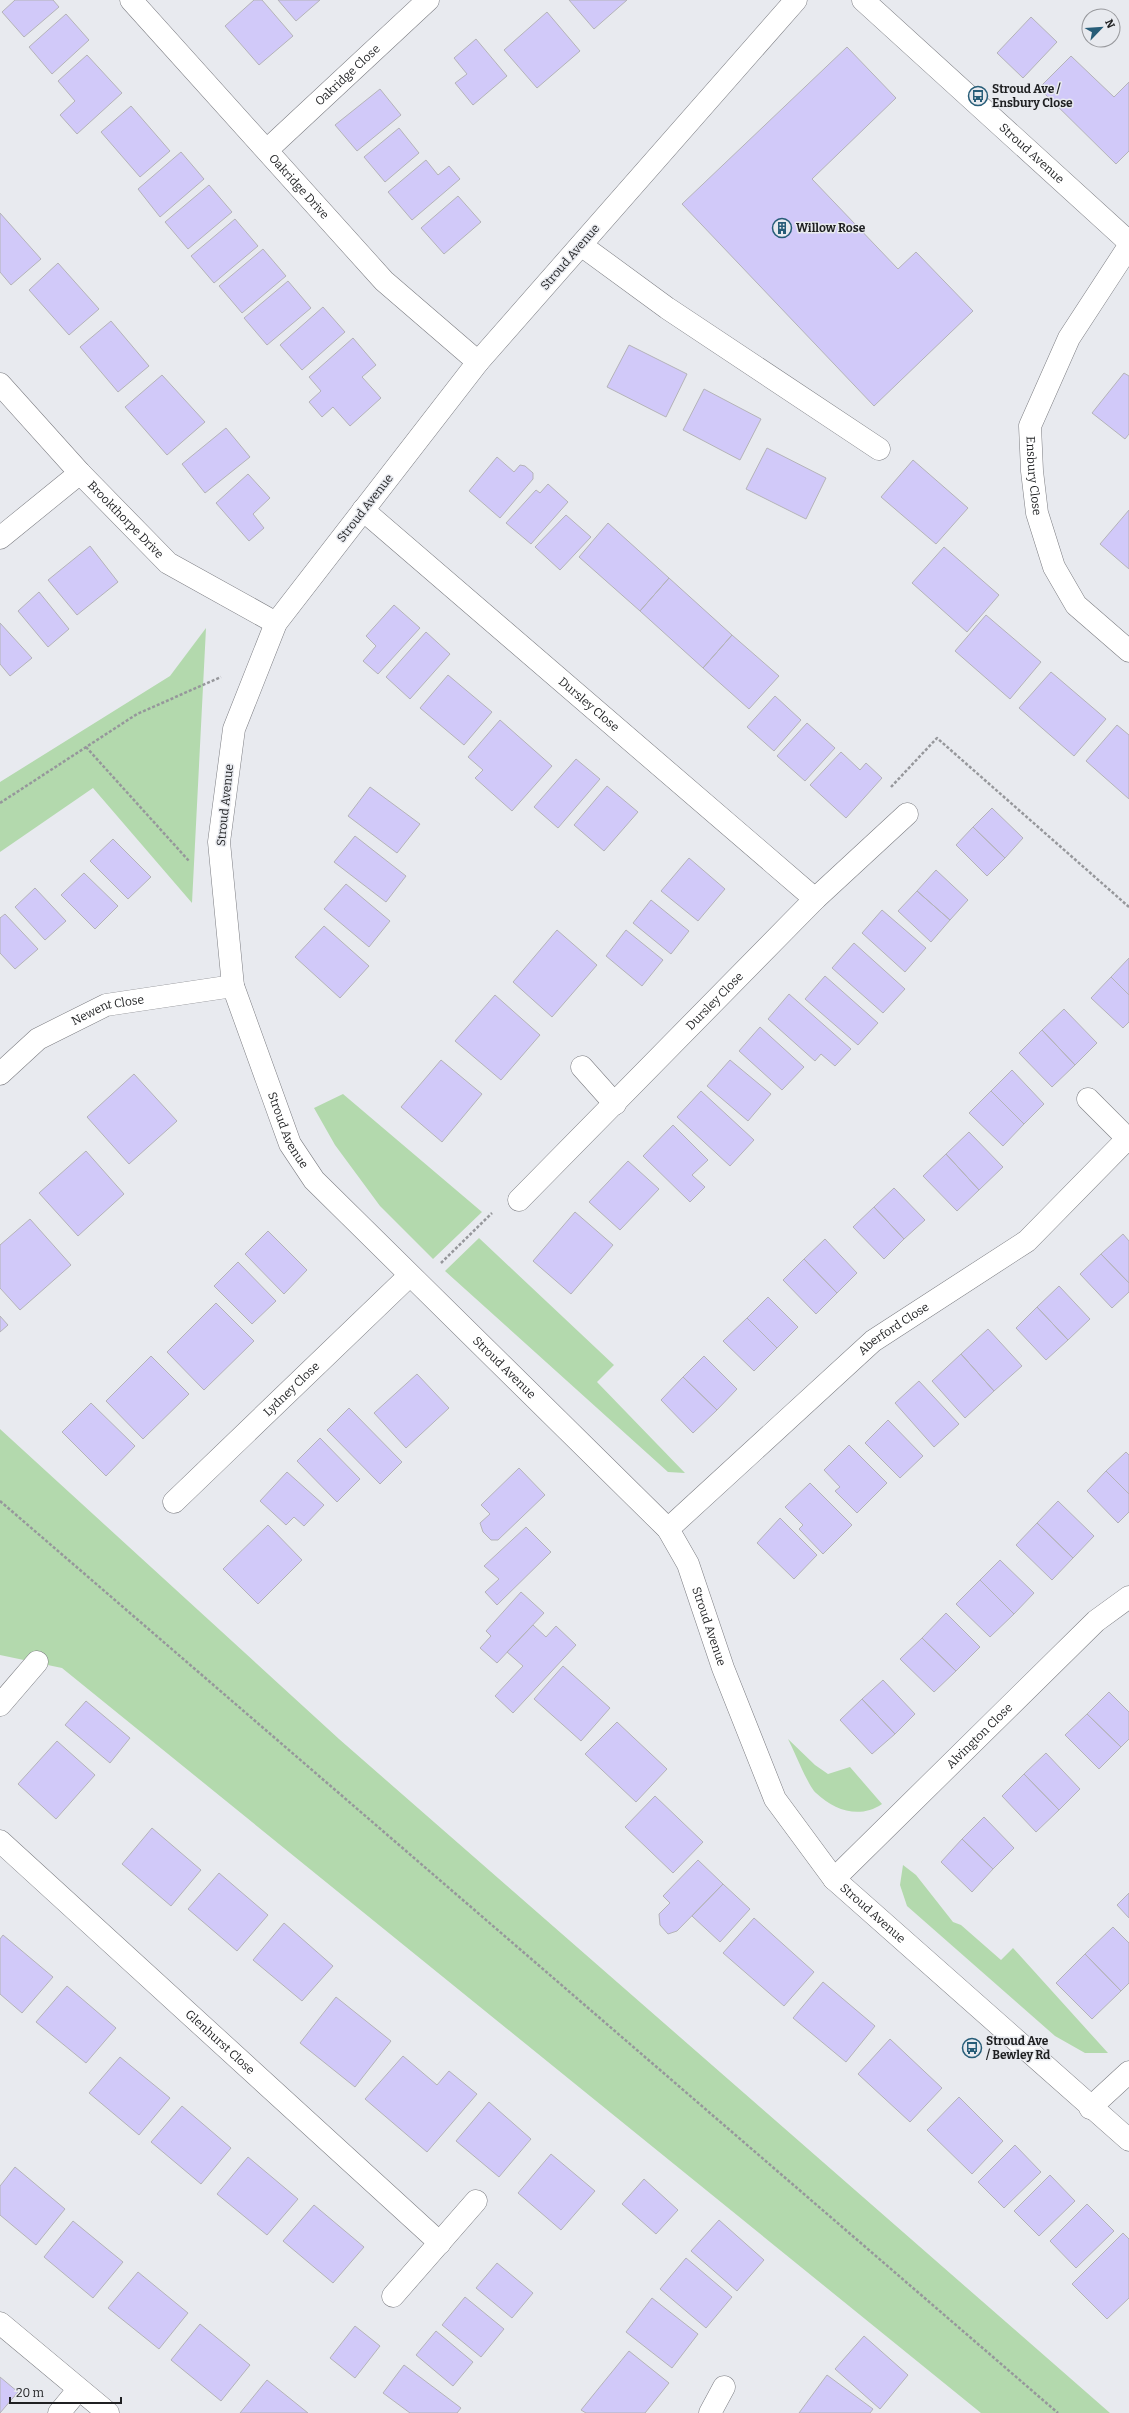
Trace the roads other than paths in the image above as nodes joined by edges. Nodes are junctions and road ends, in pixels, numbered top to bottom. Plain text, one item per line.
1 (131, 0) edge
2 (428, 0) edge
3 (796, 0) edge
4 (863, 0) edge
5 (267, 150) junction
6 (1129, 242) edge
7 (581, 245) junction
8 (1129, 246) edge
9 (478, 362) junction
10 (0, 384) edge
11 (880, 449) dead end
12 (80, 473) junction
13 (363, 510) junction
14 (0, 538) edge
15 (276, 623) junction
16 (1129, 651) edge
17 (907, 814) road end
18 (815, 899) junction
19 (233, 986) junction
20 (582, 1068) dead end
21 (0, 1074) edge
22 (1088, 1099) dead end
23 (615, 1104) junction
24 (1128, 1138) edge
25 (519, 1200) road end
26 (413, 1281) junction
27 (174, 1502) dead end
28 (668, 1530) junction
29 (1129, 1597) edge
30 (37, 1662) dead end
31 (0, 1705) edge
32 (0, 1841) edge
33 (834, 1879) junction
34 (1129, 2072) edge
35 (1090, 2108) junction
36 (1129, 2140) edge
37 (476, 2201) dead end
38 (440, 2243) junction
39 (393, 2296) dead end
40 (0, 2323) edge
41 (724, 2387) dead end
42 (78, 2390) junction
43 (59, 2413) edge
44 (108, 2413) edge
45 (710, 2413) edge

1 - 5 street, Oakridge Drive
2 - 5 street, Oakridge Close
3 - 7 street, Stroud Avenue
4 - 6 street, Stroud Avenue
5 - 9 street, Oakridge Drive
7 - 9 street, Stroud Avenue
7 - 11 street
8 - 16 street, Ensbury Close
9 - 13 street, Stroud Avenue
10 - 12 street, Brookthorpe Drive
12 - 14 street
12 - 15 street, Brookthorpe Drive
13 - 15 street, Stroud Avenue
13 - 18 street, Dursley Close
15 - 19 street, Stroud Avenue
17 - 18 street, Dursley Close
18 - 23 street, Dursley Close
19 - 21 street, Newent Close
19 - 26 street, Stroud Avenue
20 - 23 street
22 - 24 street, Aberford Close
23 - 25 street, Dursley Close
24 - 28 street, Aberford Close
26 - 27 street, Lydney Close
26 - 28 street, Stroud Avenue
28 - 33 street, Stroud Avenue
29 - 33 street, Alvington Close
30 - 31 street
32 - 38 street, Glenhurst Close
33 - 35 street, Stroud Avenue
34 - 35 street
35 - 36 street, Stroud Avenue
37 - 38 street
38 - 39 street
40 - 42 street
41 - 45 street
42 - 43 street
42 - 44 street

